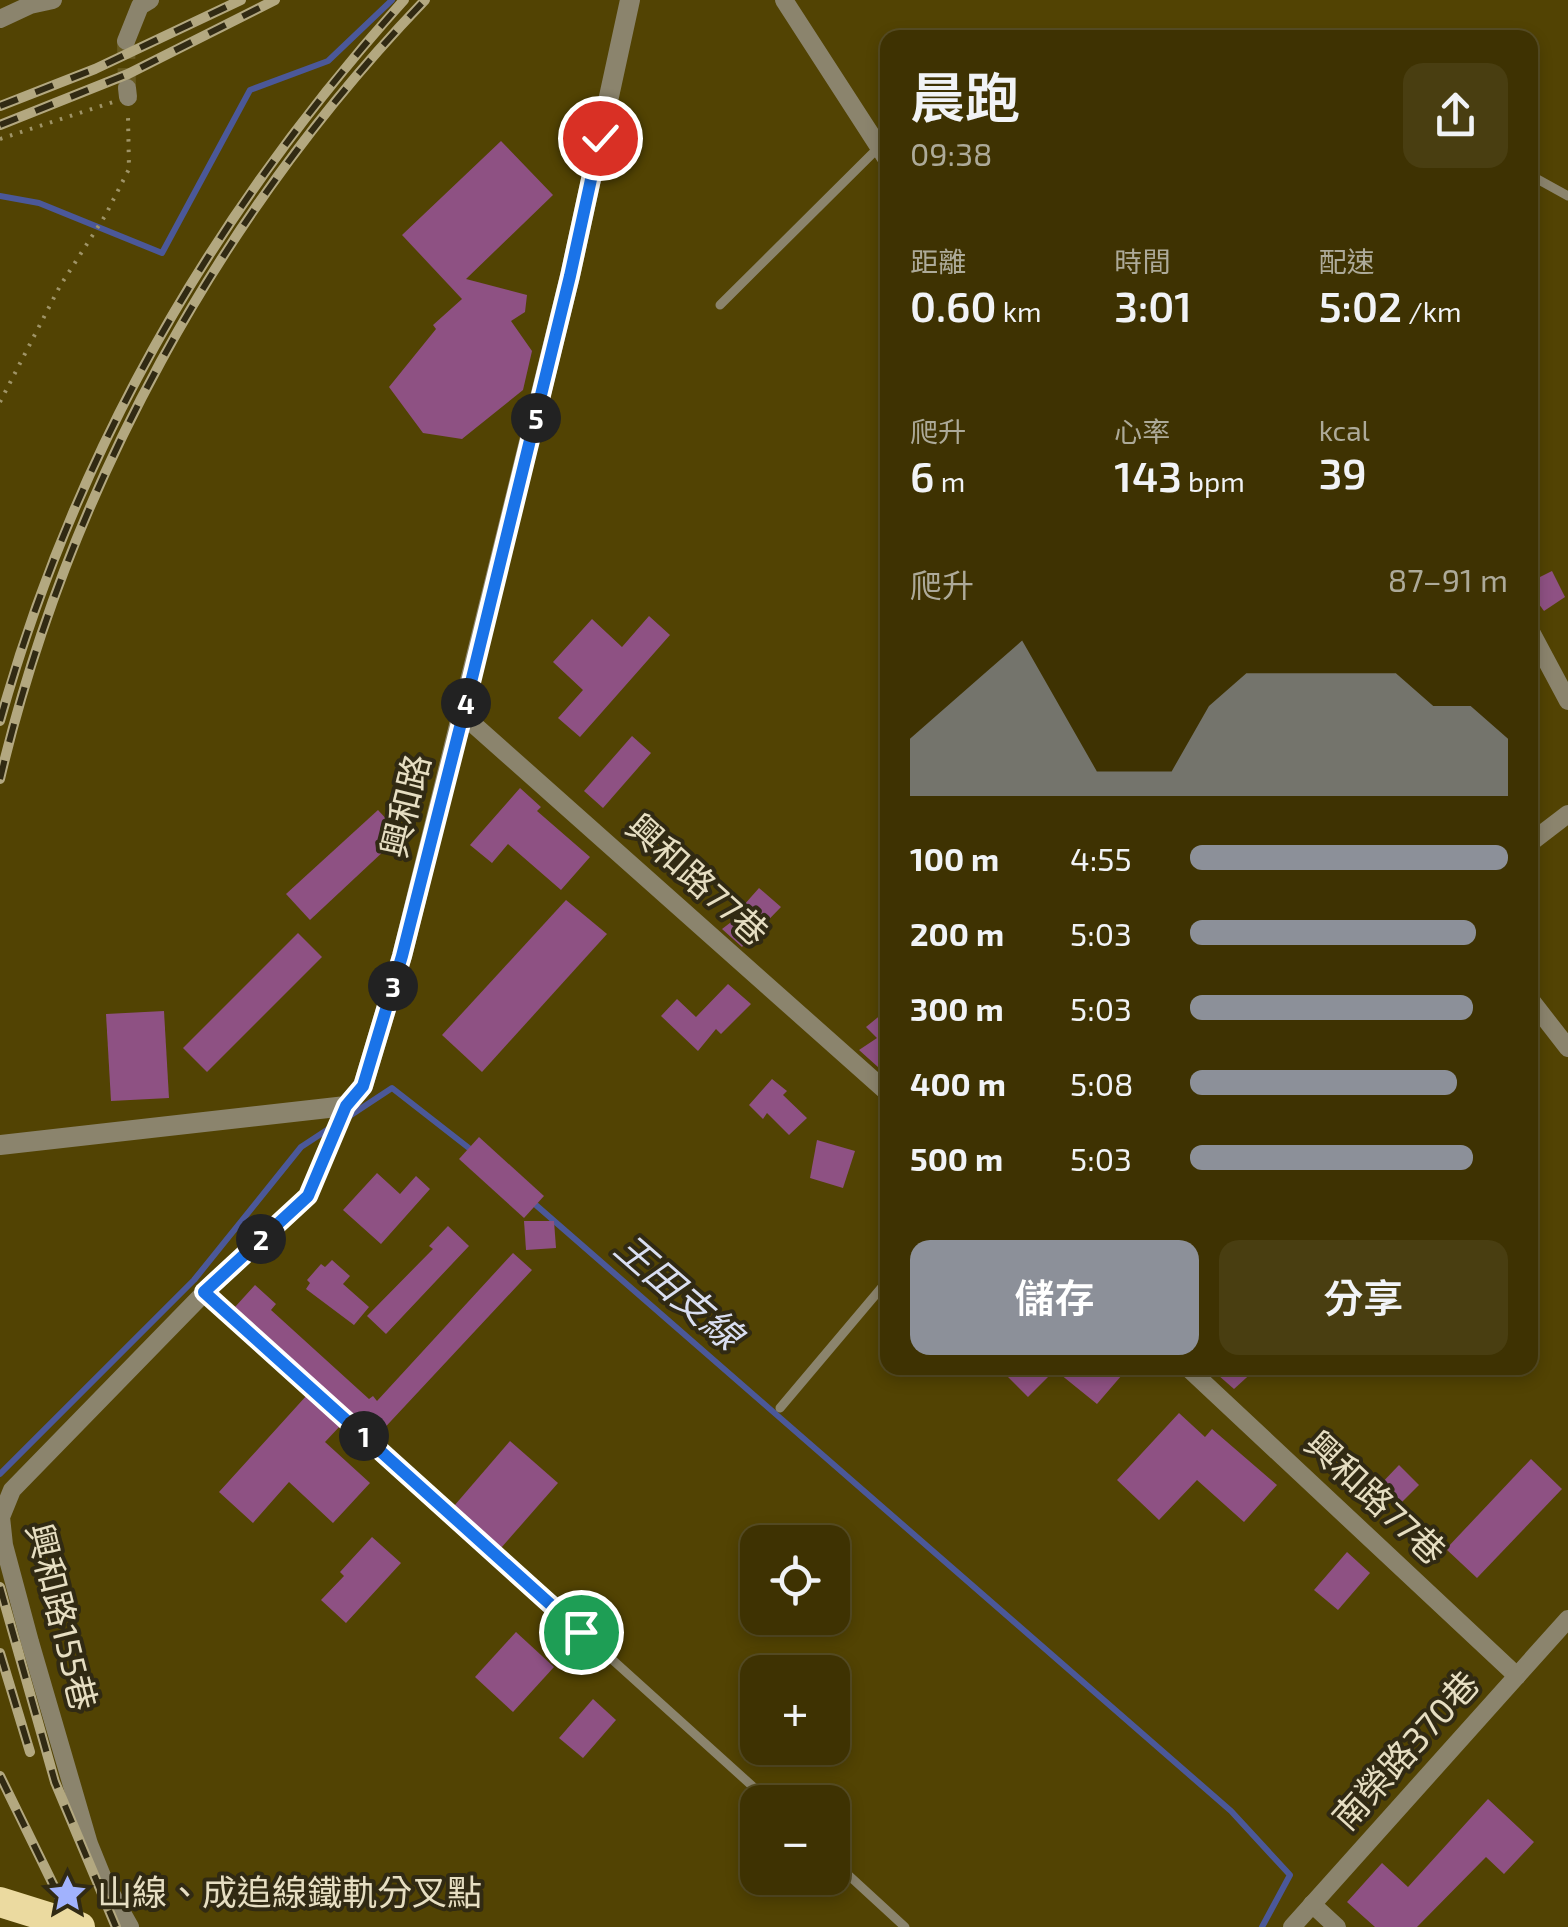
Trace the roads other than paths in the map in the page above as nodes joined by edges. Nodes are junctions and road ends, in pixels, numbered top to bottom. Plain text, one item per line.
1 (54, 0) edge
2 (630, 0) edge
3 (784, 0) edge
4 (141, 2) edge
5 (0, 19) edge
6 (126, 41) tunnel mouth
7 (880, 149) edge
8 (880, 157) edge
9 (1538, 180) edge
10 (1568, 196) edge
11 (720, 305) dead end
12 (1538, 642) edge
13 (1562, 677) edge
14 (1568, 701) edge
15 (463, 715) junction
16 (1568, 814) edge
17 (1538, 836) edge
18 (1538, 1009) edge
19 (1568, 1048) edge
20 (880, 1087) edge
21 (346, 1106) junction
22 (0, 1145) edge
23 (880, 1289) edge
24 (204, 1292) junction
25 (1195, 1375) edge
26 (780, 1408) dead end
27 (1566, 1628) edge
28 (1517, 1676) junction
29 (751, 1785) edge
30 (850, 1877) edge
31 (0, 1902) edge
32 (1312, 1904) junction
33 (80, 1927) edge
34 (130, 1927) edge
35 (905, 1927) edge
36 (1292, 1927) edge
37 (1336, 1927) edge

1 - 5 street
2 - 15 street, 興和路
3 - 7 street
4 - 6 street
8 - 11 lane
9 - 10 lane
12 - 13 street
13 - 14 street
15 - 20 street, 興和路77巷
15 - 21 street, 興和路
16 - 17 street
18 - 19 street
21 - 22 street
21 - 24 street, 興和路155巷
23 - 26 lane
24 - 29 lane
24 - 34 street, 興和路155巷
25 - 28 street, 興和路77巷
27 - 28 street, 南榮路370巷
28 - 32 street, 南榮路370巷
30 - 35 lane
31 - 33 highway, bridge
32 - 36 street, 南榮路370巷
32 - 37 street

